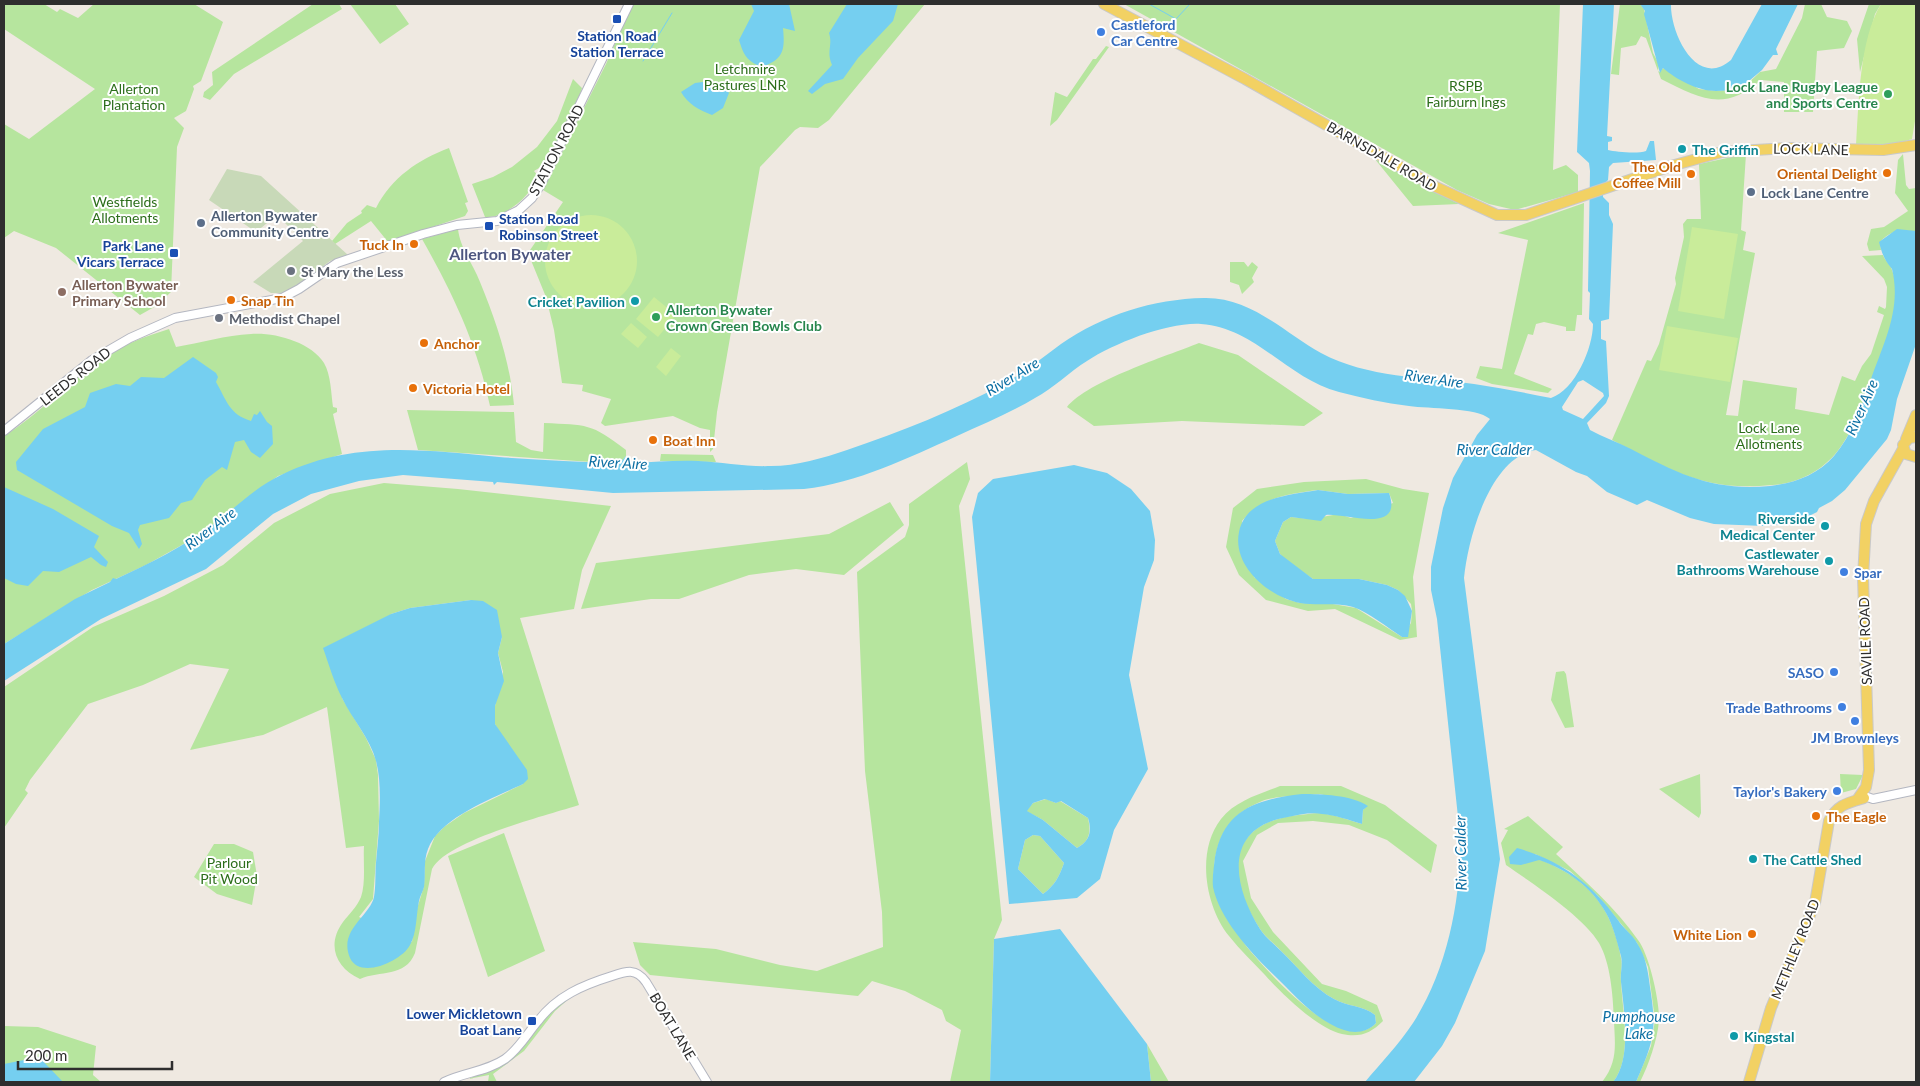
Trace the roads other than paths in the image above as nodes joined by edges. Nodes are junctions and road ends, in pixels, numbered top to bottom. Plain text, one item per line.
1 (629, 4) edge
2 (1104, 4) edge
3 (1916, 145) edge
4 (1677, 164) joint
5 (266, 302) joint
6 (4, 431) edge
7 (1912, 433) edge
8 (1914, 457) edge
9 (1898, 460) junction
10 (1916, 790) edge
11 (1864, 796) junction
12 (444, 1082) edge
13 (707, 1082) edge
14 (1750, 1082) edge

1 - 5 street, STATION ROAD
2 - 4 main road, BARNSDALE ROAD
3 - 4 main road, LOCK LANE
5 - 6 street, LEEDS ROAD
7 - 8 main road
7 - 9 main road, SAVILE ROAD
8 - 9 main road
9 - 11 main road, SAVILE ROAD
10 - 11 street
11 - 14 main road, METHLEY ROAD
12 - 13 street, BOAT LANE

